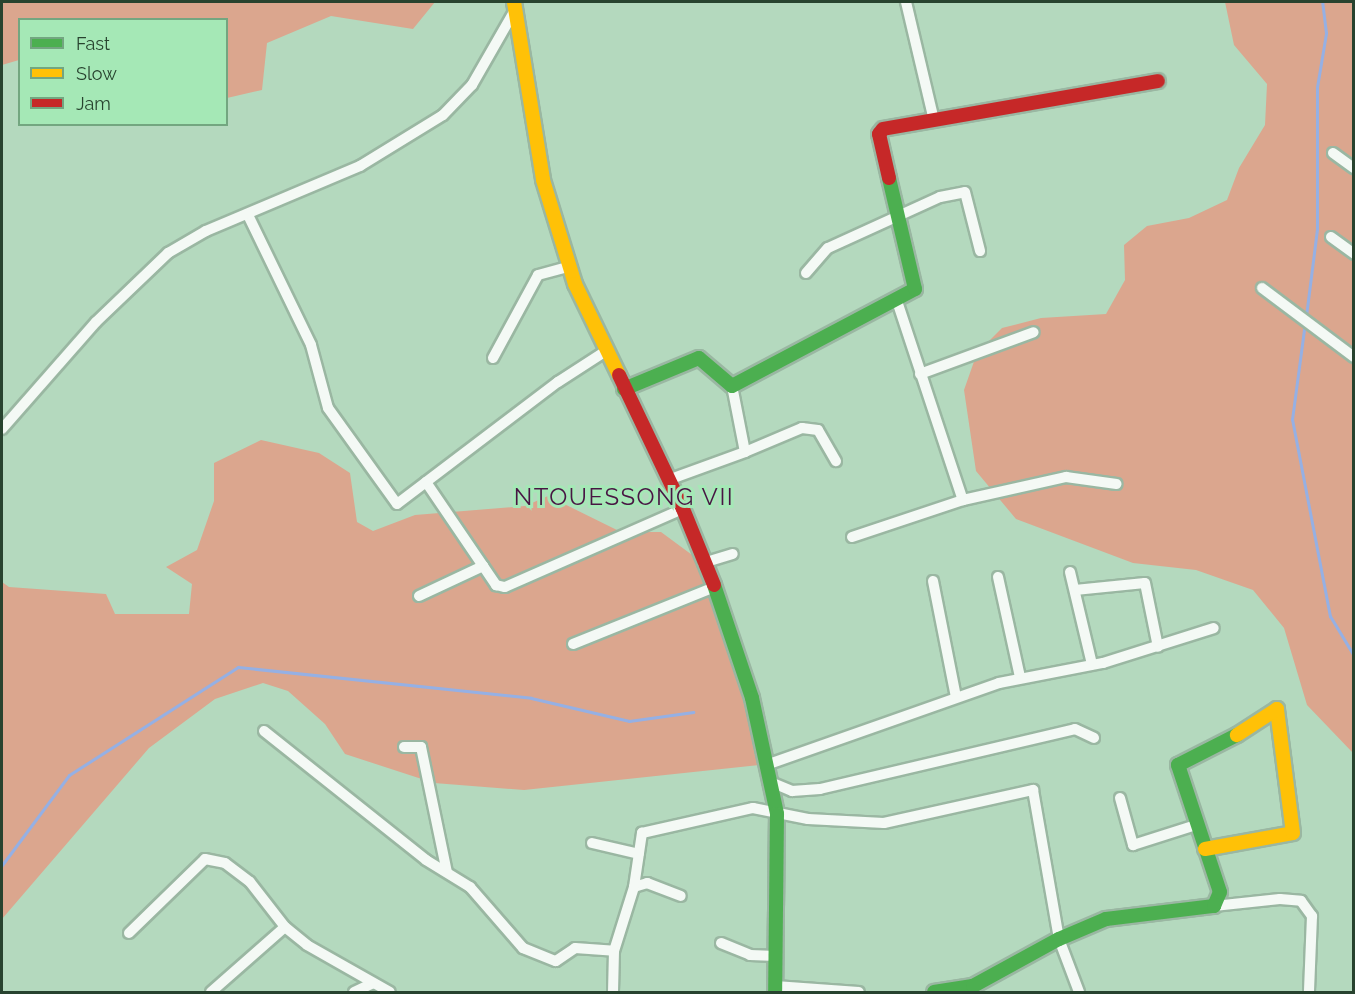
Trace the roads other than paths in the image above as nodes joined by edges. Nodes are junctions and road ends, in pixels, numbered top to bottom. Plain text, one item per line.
1 (906, 2) edge
2 (516, 5) edge
3 (1158, 81) dead end
4 (934, 120) junction
5 (1333, 153) dead end
6 (1353, 168) edge
7 (248, 215) junction
8 (899, 216) junction
9 (1331, 237) dead end
10 (980, 251) dead end
11 (1353, 255) edge
12 (570, 266) junction
13 (806, 273) dead end
14 (1262, 288) dead end
15 (896, 298) junction
16 (1034, 332) dead end
17 (606, 351) junction
18 (1353, 357) edge
19 (493, 358) dead end
20 (920, 374) junction
21 (732, 386) junction
22 (624, 389) junction
23 (2, 429) edge
24 (745, 452) junction
25 (836, 461) dead end
26 (668, 480) junction
27 (426, 482) junction
28 (1117, 484) dead end
29 (963, 500) junction
30 (683, 509) junction
31 (852, 537) dead end
32 (732, 554) dead end
33 (703, 563) junction
34 (483, 566) junction
35 (1070, 572) dead end
36 (998, 577) dead end
37 (933, 581) dead end
38 (715, 587) junction
39 (1075, 590) junction
40 (419, 596) dead end
41 (1214, 628) dead end
42 (573, 644) dead end
43 (1158, 647) junction
44 (1092, 664) junction
45 (1020, 677) junction
46 (956, 697) junction
47 (264, 731) dead end
48 (1094, 738) dead end
49 (404, 747) dead end
50 (769, 764) junction
51 (773, 783) junction
52 (1120, 798) dead end
53 (777, 814) junction
54 (1196, 825) junction
55 (592, 843) dead end
56 (1205, 849) junction
57 (639, 854) junction
58 (447, 872) junction
59 (634, 887) junction
60 (681, 896) dead end
61 (1214, 906) junction
62 (285, 927) junction
63 (129, 933) dead end
64 (1059, 939) junction
65 (721, 943) dead end
66 (614, 951) junction
67 (776, 956) junction
68 (373, 983) junction
69 (775, 989) edge
70 (936, 992) edge
71 (211, 993) edge
72 (354, 993) edge
73 (390, 993) edge
74 (613, 993) edge
75 (859, 993) edge
76 (1079, 993) edge
77 (1309, 993) edge

1 - 4 street
2 - 7 street
2 - 12 street
3 - 4 street
4 - 8 street
5 - 6 street
7 - 23 street
7 - 27 street
8 - 10 street
8 - 13 street
8 - 15 street
9 - 11 street
12 - 17 street
12 - 19 street
14 - 18 street
15 - 20 street
15 - 21 street
16 - 20 street
17 - 22 street
17 - 27 street
20 - 29 street
21 - 22 street
21 - 24 street
22 - 26 street
24 - 25 street
24 - 26 street
26 - 30 street
27 - 34 street
28 - 29 street
29 - 31 street
30 - 33 street
30 - 34 street
32 - 33 street
33 - 38 street
34 - 40 street
35 - 39 street
36 - 45 street
37 - 46 street
38 - 42 street
38 - 50 street
39 - 43 street
39 - 44 street
41 - 43 street
43 - 44 street
44 - 45 street
45 - 46 street
46 - 50 street
47 - 58 street
48 - 51 street
49 - 58 street
50 - 51 street
51 - 53 street
52 - 54 street
53 - 57 street
53 - 64 street
53 - 67 street
54 - 56 street
54 - 56 street
55 - 57 street
56 - 61 street
57 - 59 street
58 - 66 street
59 - 60 street
59 - 66 street
61 - 64 street
61 - 77 street
62 - 63 street
62 - 68 street
62 - 71 street
64 - 70 street
64 - 76 street
65 - 67 street
66 - 74 street
67 - 69 street
68 - 72 street
68 - 73 street
69 - 75 street

